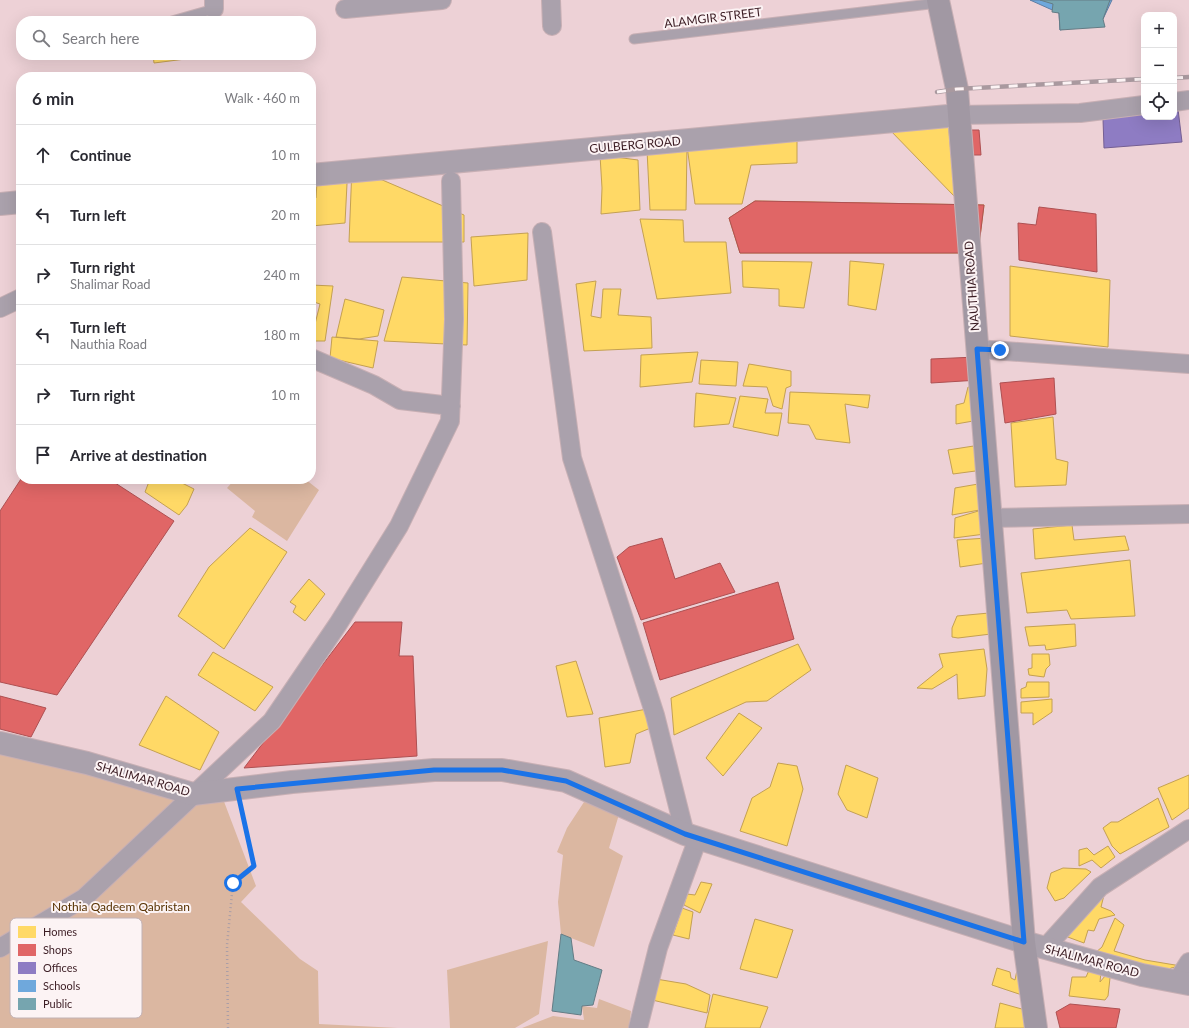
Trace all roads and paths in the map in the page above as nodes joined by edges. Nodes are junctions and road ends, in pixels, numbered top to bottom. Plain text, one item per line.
1 (442, 0) edge
2 (551, 0) edge
3 (938, 2) edge
4 (214, 4) edge
5 (346, 9) dead end
6 (184, 16) edge
7 (552, 26) dead end
8 (634, 39) dead end
9 (1189, 100) edge
10 (1177, 102) edge
11 (1141, 105) edge
12 (959, 115) junction
13 (316, 175) edge
14 (451, 182) dead end
15 (16, 202) edge
16 (0, 204) edge
17 (542, 232) dead end
18 (16, 300) edge
19 (0, 308) edge
20 (977, 349) junction
21 (316, 360) edge
22 (1189, 364) edge
23 (451, 406) junction
24 (1189, 514) edge
25 (990, 518) junction
26 (0, 743) edge
27 (237, 789) junction
28 (193, 794) junction
29 (1189, 829) edge
30 (692, 836) junction
31 (50, 918) edge
32 (10, 942) edge
33 (1024, 942) junction
34 (0, 948) edge
35 (1045, 948) junction
36 (1189, 962) edge
37 (1183, 983) edge
38 (228, 1028) edge
39 (638, 1028) edge
40 (1036, 1028) edge

1 - 5 street
2 - 7 street
3 - 8 lane, ALAMGIR STREET
3 - 12 main road, NAUTHIA ROAD
4 - 6 lane
9 - 10 street
11 - 12 street
12 - 13 street, GULBERG ROAD
12 - 20 main road, NAUTHIA ROAD
14 - 23 street
15 - 16 street
17 - 30 street
18 - 19 street
20 - 22 street
20 - 25 main road, NAUTHIA ROAD
21 - 23 street
23 - 28 street
24 - 25 street
25 - 33 main road, NAUTHIA ROAD
26 - 28 street, SHALIMAR ROAD
27 - 28 street, SHALIMAR ROAD
27 - 30 street, SHALIMAR ROAD
27 - 38 path
28 - 31 street
29 - 35 street
30 - 33 street, SHALIMAR ROAD
30 - 39 street
32 - 34 street
33 - 35 street, SHALIMAR ROAD
33 - 40 main road, NAUTHIA ROAD
35 - 37 street, SHALIMAR ROAD
36 - 37 street

